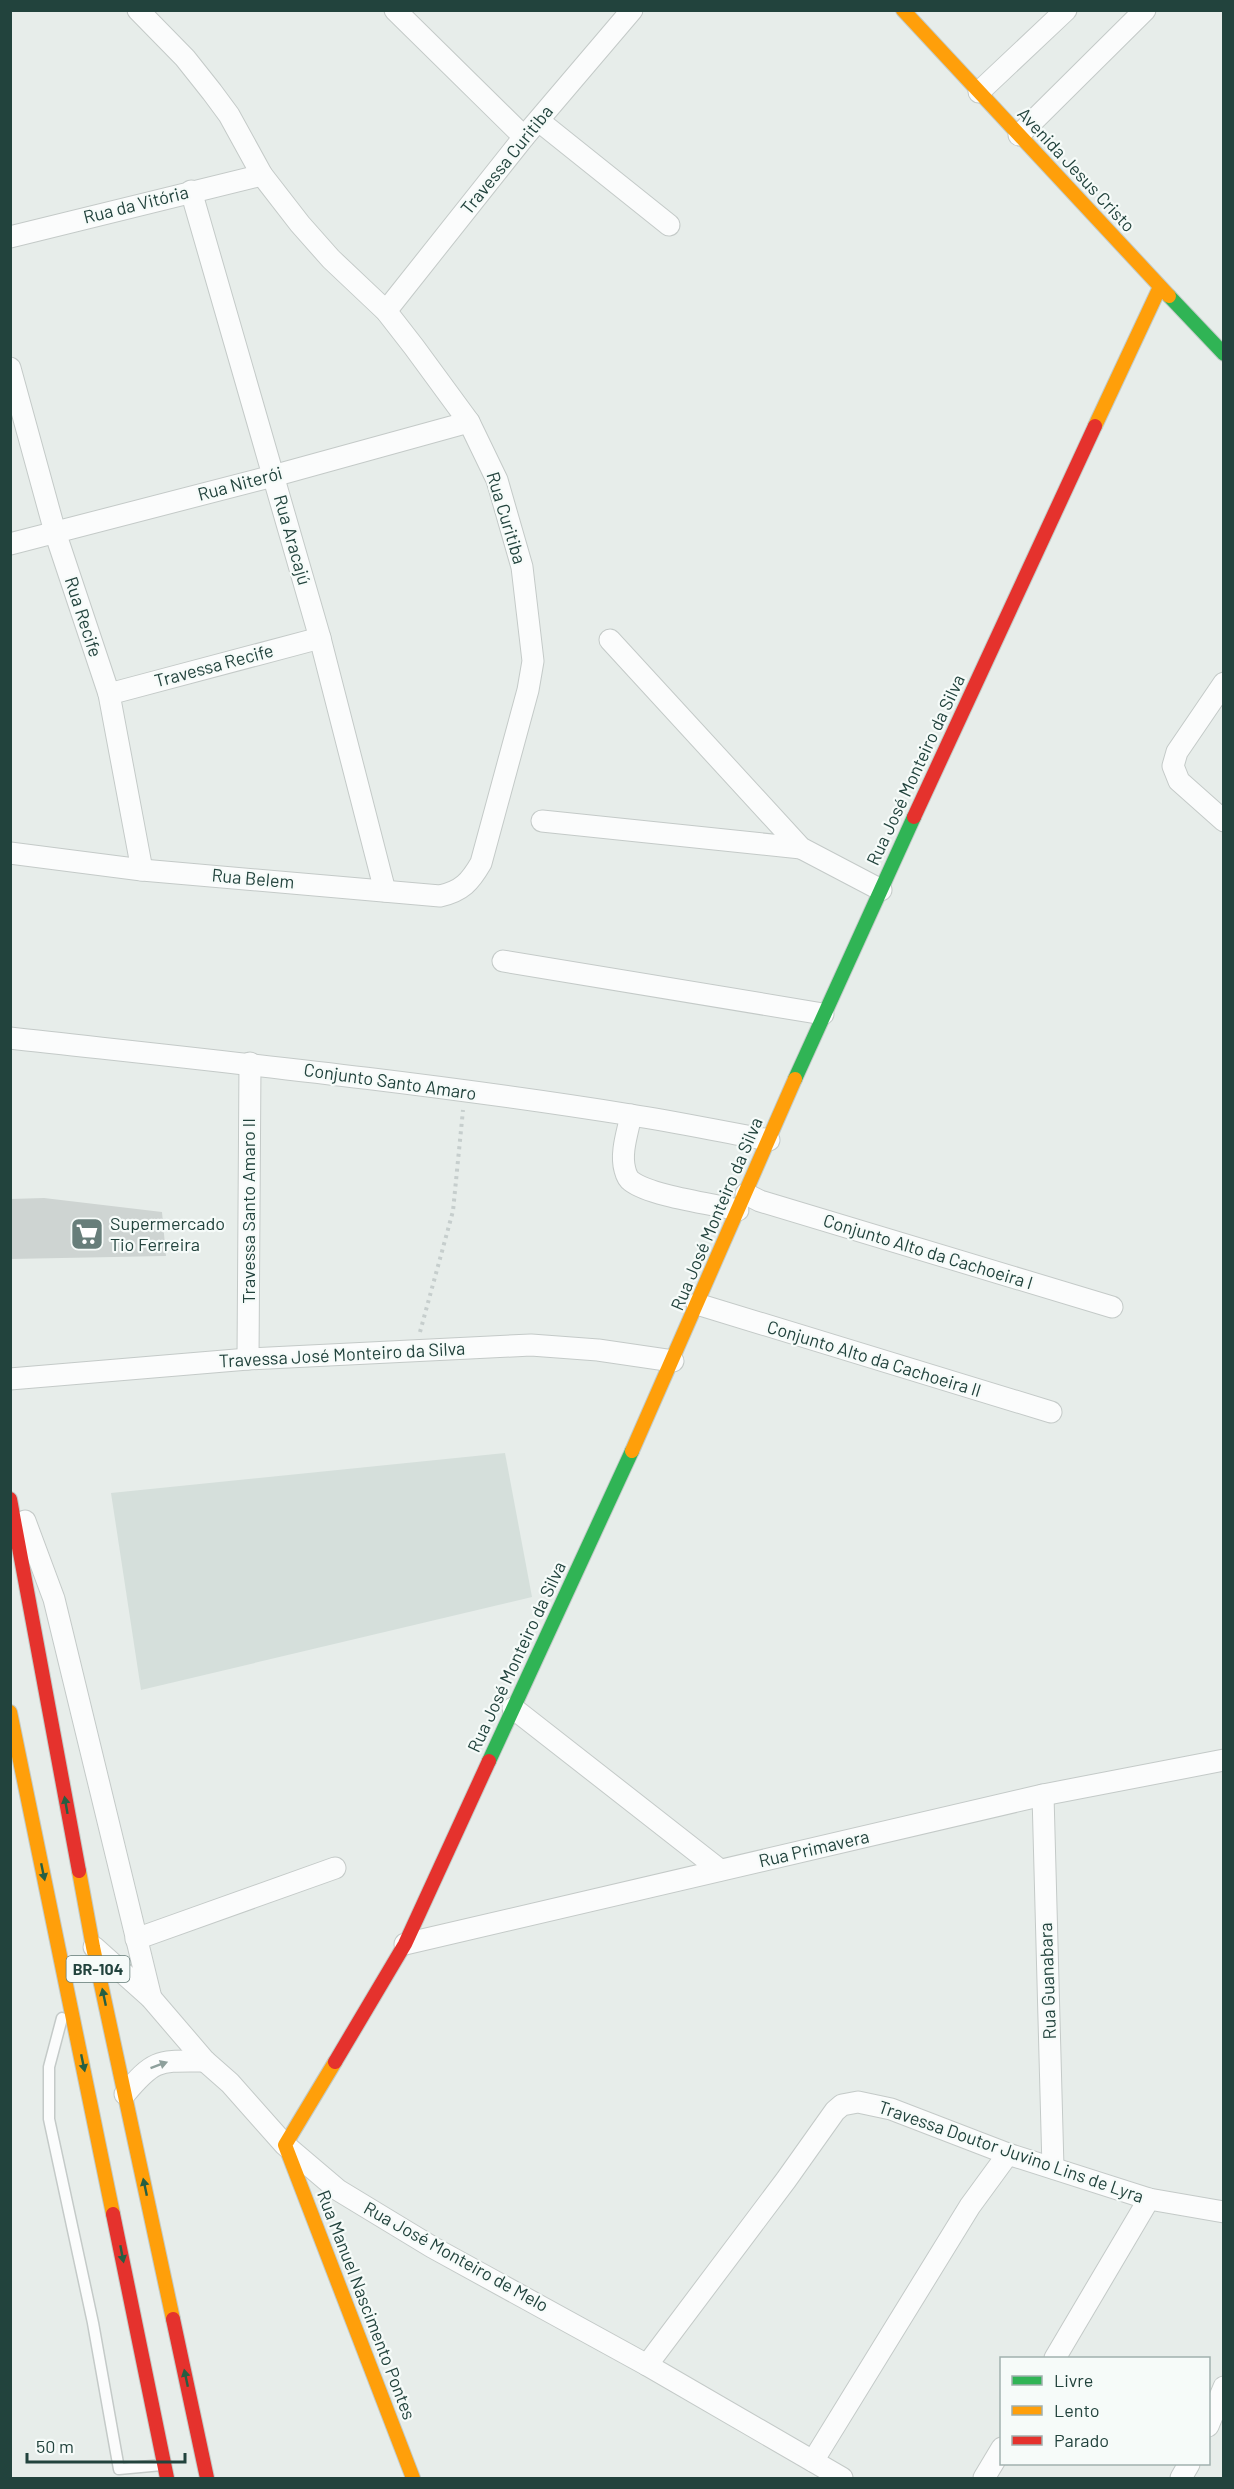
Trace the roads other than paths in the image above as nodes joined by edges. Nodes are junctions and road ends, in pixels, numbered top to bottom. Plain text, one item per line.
1 (138, 10) edge
2 (395, 10) edge
3 (632, 10) edge
4 (903, 10) edge
5 (1066, 10) edge
6 (1145, 10) edge
7 (979, 92) junction
8 (539, 121) junction
9 (1019, 135) junction
10 (524, 137) junction
11 (262, 175) junction
12 (191, 191) junction
13 (669, 225) dead end
14 (10, 237) edge
15 (1160, 286) junction
16 (386, 311) junction
17 (1224, 354) edge
18 (10, 368) edge
19 (469, 422) junction
20 (273, 476) junction
21 (55, 532) junction
22 (10, 544) edge
23 (320, 638) junction
24 (610, 640) dead end
25 (1224, 683) edge
26 (109, 694) junction
27 (542, 820) dead end
28 (1224, 821) edge
29 (801, 848) junction
30 (10, 853) edge
31 (482, 863) joint
32 (142, 870) junction
33 (881, 890) junction
34 (385, 891) junction
35 (503, 961) dead end
36 (823, 1014) junction
37 (10, 1038) edge
38 (250, 1063) junction
39 (631, 1115) junction
40 (768, 1140) junction
41 (742, 1202) junction
42 (698, 1304) junction
43 (1112, 1307) dead end
44 (248, 1359) junction
45 (673, 1361) junction
46 (10, 1379) edge
47 (1051, 1412) dead end
48 (10, 1499) edge
49 (513, 1708) junction
50 (10, 1712) edge
51 (1224, 1760) edge
52 (1043, 1795) junction
53 (20, 1808) edge
54 (335, 1868) dead end
55 (720, 1870) junction
56 (136, 1939) junction
57 (405, 1944) junction
58 (93, 1947) junction
59 (69, 1995) junction
60 (151, 1998) junction
61 (205, 2061) junction
62 (125, 2094) junction
63 (285, 2145) junction
64 (1008, 2154) junction
65 (1053, 2168) junction
66 (1149, 2199) junction
67 (1224, 2212) edge
68 (1055, 2357) edge
69 (647, 2364) junction
70 (1224, 2387) edge
71 (1210, 2423) edge
72 (1000, 2451) edge
73 (813, 2461) junction
74 (166, 2472) edge
75 (207, 2478) edge
76 (413, 2478) edge
77 (842, 2478) edge
78 (984, 2478) edge

1 - 11 street, Rua Curitiba
2 - 10 street
3 - 8 street, Travessa Curitiba
4 - 7 main road, Avenida Jesus Cristo
5 - 7 street
6 - 9 street
7 - 9 main road, Avenida Jesus Cristo
8 - 10 street, Travessa Curitiba
8 - 13 street
9 - 15 main road, Avenida Jesus Cristo
10 - 16 street, Travessa Curitiba
11 - 12 street, Rua da Vitória
11 - 16 street, Rua Curitiba
12 - 14 street, Rua da Vitória
12 - 20 street, Rua Aracajú
15 - 17 main road, Avenida Jesus Cristo
15 - 33 main road, Rua José Monteiro da Silva
16 - 19 street, Rua Curitiba
18 - 21 street, Rua Recife
19 - 20 street, Rua Niterói
19 - 31 street, Rua Curitiba
20 - 21 street, Rua Niterói
20 - 23 street, Rua Aracajú
21 - 22 street, Rua Niterói
21 - 26 street, Rua Recife
23 - 26 street, Travessa Recife
23 - 34 street, Rua Aracajú
24 - 29 street
25 - 28 street
26 - 32 street, Rua Recife
27 - 29 street
29 - 33 street
30 - 32 street, Rua Belem
31 - 34 street, Rua Belem
32 - 34 street, Rua Belem
33 - 36 main road, Rua José Monteiro da Silva
35 - 36 street
36 - 40 main road, Rua José Monteiro da Silva
37 - 38 street, Conjunto Santo Amaro
38 - 39 street, Conjunto Santo Amaro
38 - 44 street, Travessa Santo Amaro II
39 - 40 street, Conjunto Santo Amaro
39 - 41 street, Conjunto Alto da Cachoeira I
40 - 41 main road, Rua José Monteiro da Silva
41 - 42 main road, Rua José Monteiro da Silva
41 - 43 street, Conjunto Alto da Cachoeira I
42 - 45 main road, Rua José Monteiro da Silva
42 - 47 street, Conjunto Alto da Cachoeira II
44 - 45 street, Travessa José Monteiro da Silva
44 - 46 street, Travessa José Monteiro da Silva
45 - 49 main road, Rua José Monteiro da Silva
48 - 56 street
58 -> 48 main road, BR-104
49 - 55 street
49 - 57 main road, Rua José Monteiro da Silva
50 - 53 main road, BR-104
51 - 52 street, Rua Primavera
52 - 55 street, Rua Primavera
52 - 65 street, Rua Guanabara
53 -> 59 main road, BR-104
54 - 56 street
55 - 57 street, Rua Primavera
56 - 60 street
57 - 63 main road, Rua José Monteiro da Silva
58 - 60 street, Rua José Monteiro de Melo
62 -> 58 main road, BR-104
59 -> 74 main road, BR-104
59 - 74 lane
60 - 61 street, Rua José Monteiro de Melo
62 -> 61 street
61 - 63 street, Rua José Monteiro de Melo
75 -> 62 main road, BR-104
63 - 69 street, Rua José Monteiro de Melo
63 - 76 main road, Rua Manuel Nascimento Pontes
64 - 65 street, Travessa Doutor Juvino Lins de Lyra
64 - 69 street, Travessa Doutor Juvino Lins de Lyra
64 - 73 street
65 - 66 street, Travessa Doutor Juvino Lins de Lyra
66 - 67 street, Travessa Doutor Juvino Lins de Lyra
66 - 68 street
69 - 73 street, Rua José Monteiro de Melo
70 - 71 street
72 - 78 street
73 - 77 street, Rua José Monteiro de Melo

